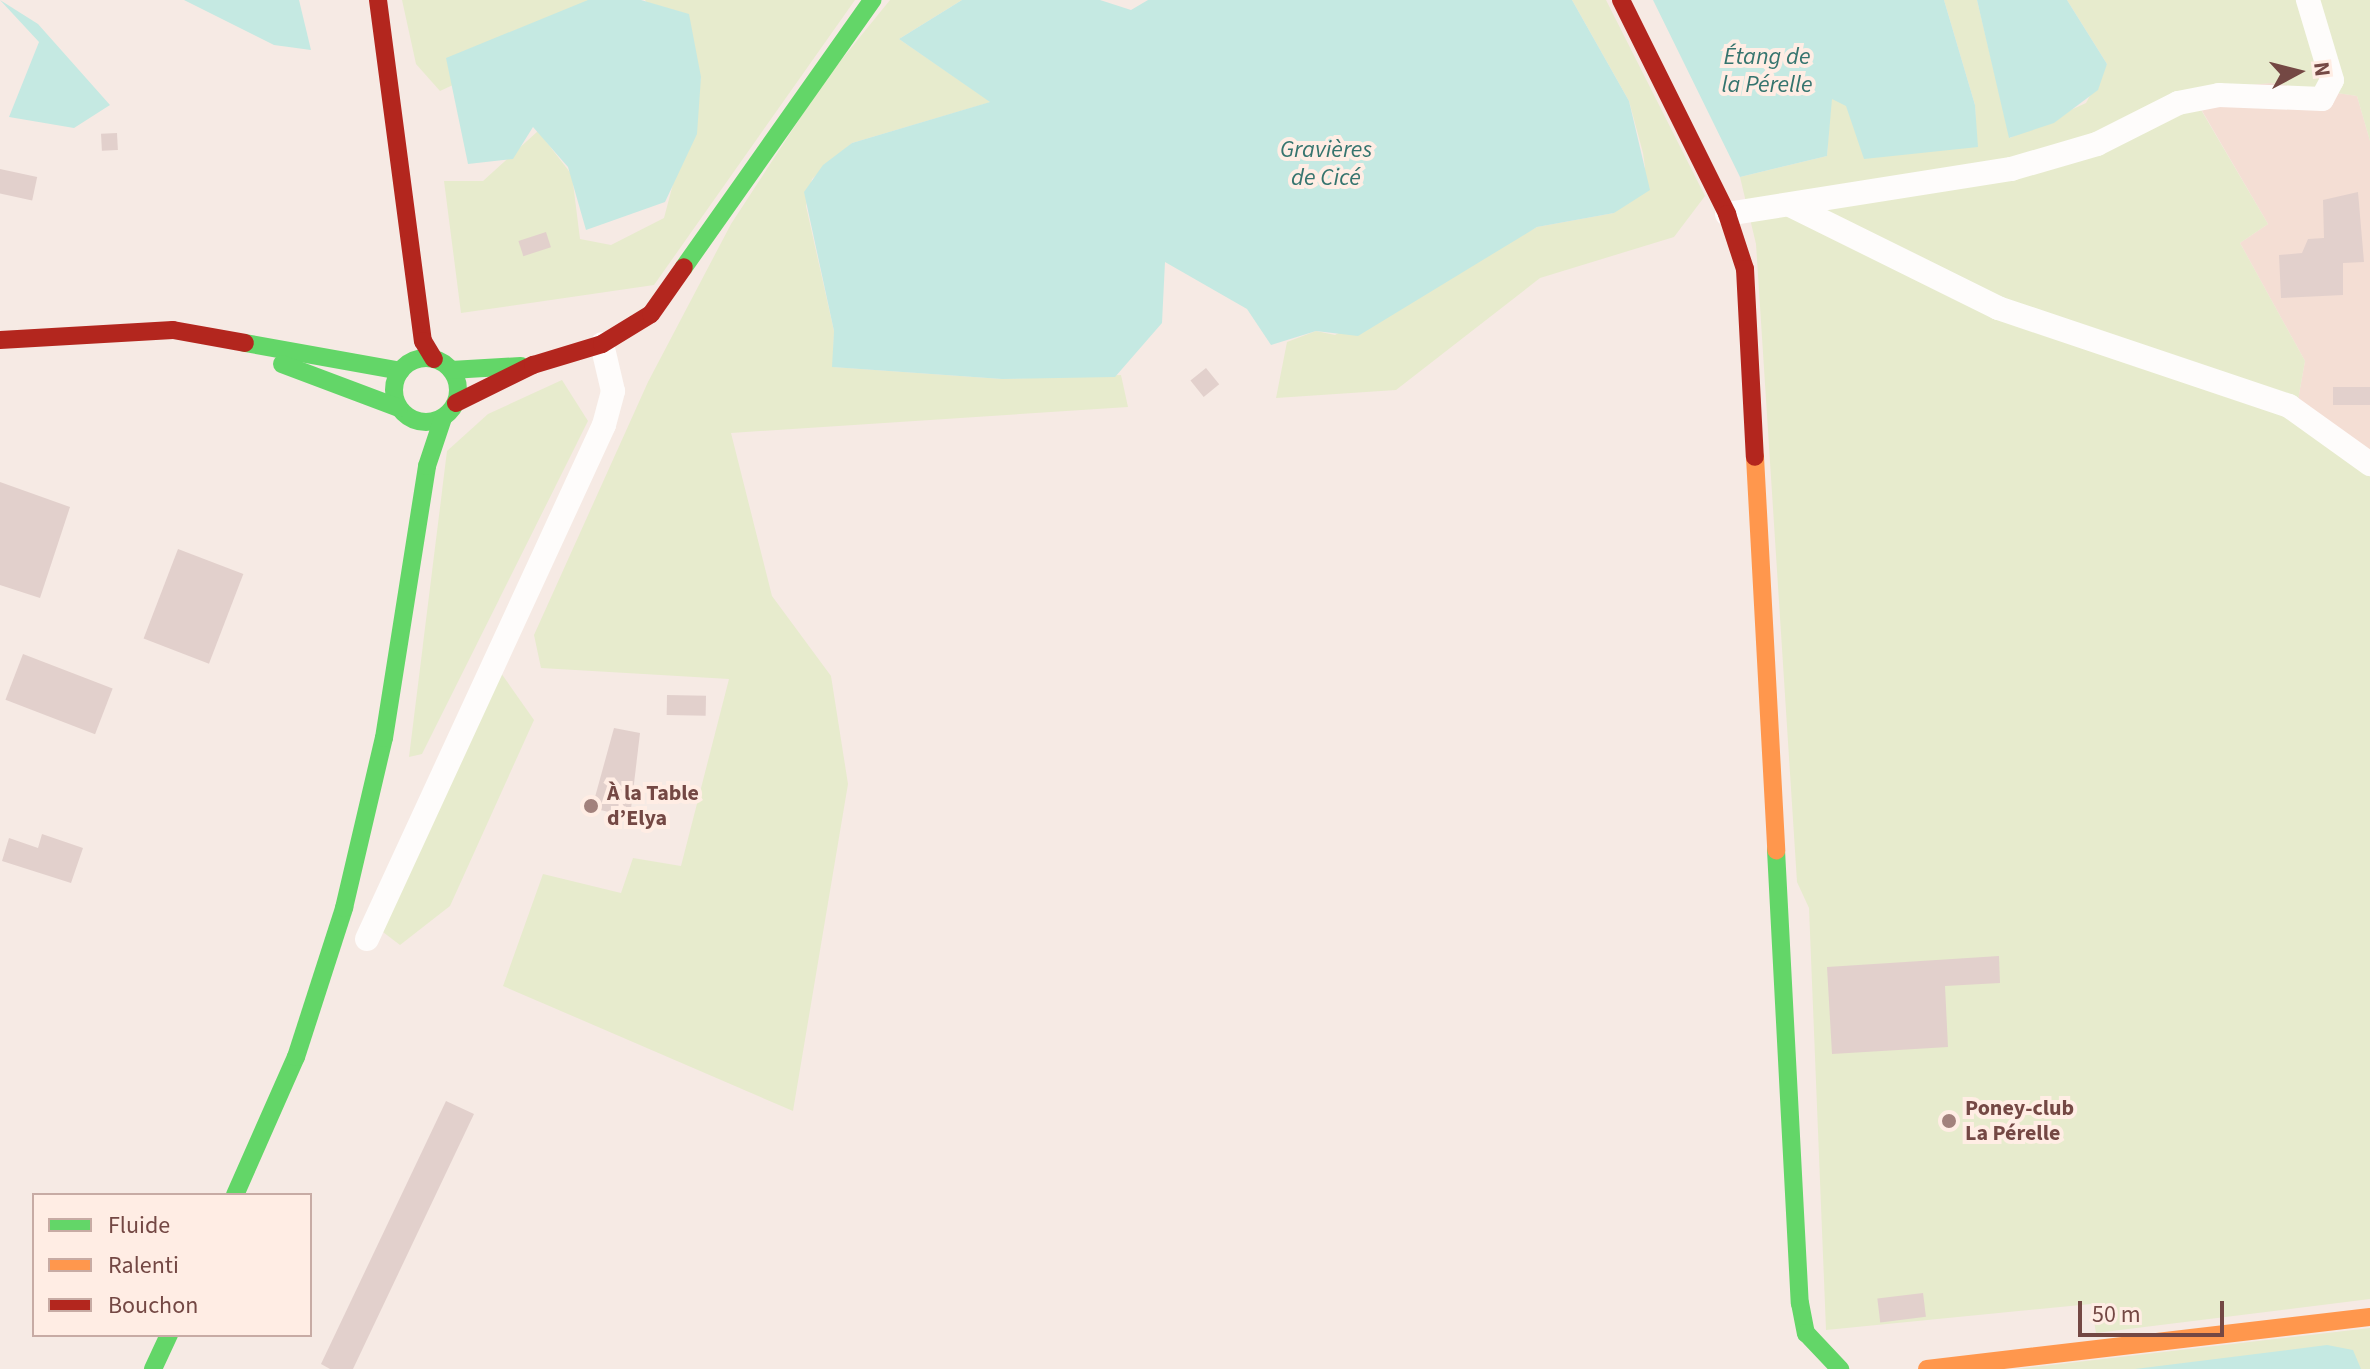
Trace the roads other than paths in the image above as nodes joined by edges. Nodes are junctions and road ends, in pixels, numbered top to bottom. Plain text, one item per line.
1 (378, 0) edge
2 (872, 0) edge
3 (1621, 0) edge
4 (2308, 0) edge
5 (1792, 206) junction
6 (1727, 214) junction
7 (413, 272) junction
8 (232, 339) junction
9 (0, 340) edge
10 (602, 344) junction
11 (434, 359) junction
12 (533, 365) junction
13 (404, 368) junction
14 (451, 370) junction
15 (456, 403) junction
16 (404, 413) junction
17 (443, 418) junction
18 (2370, 464) edge
19 (409, 557) junction
20 (367, 939) dead end
21 (236, 1193) edge
22 (2370, 1317) edge
23 (168, 1337) edge
24 (153, 1369) edge
25 (1840, 1369) edge
26 (1927, 1369) edge

1 - 7 main road
2 - 10 main road
3 - 6 main road
4 - 5 street
5 - 6 street
5 - 18 street
6 - 25 main road
7 - 11 main road
7 - 13 main road
8 - 9 main road
8 - 13 main road
8 - 16 main road
10 - 12 main road
10 - 20 street
11 - 13 main road
11 - 14 main road
12 - 14 main road
12 - 15 main road
13 - 16 main road
14 - 15 main road
15 - 17 main road
16 - 17 main road
16 - 19 main road
17 - 19 main road
19 - 21 main road
22 - 26 main road
23 - 24 main road

